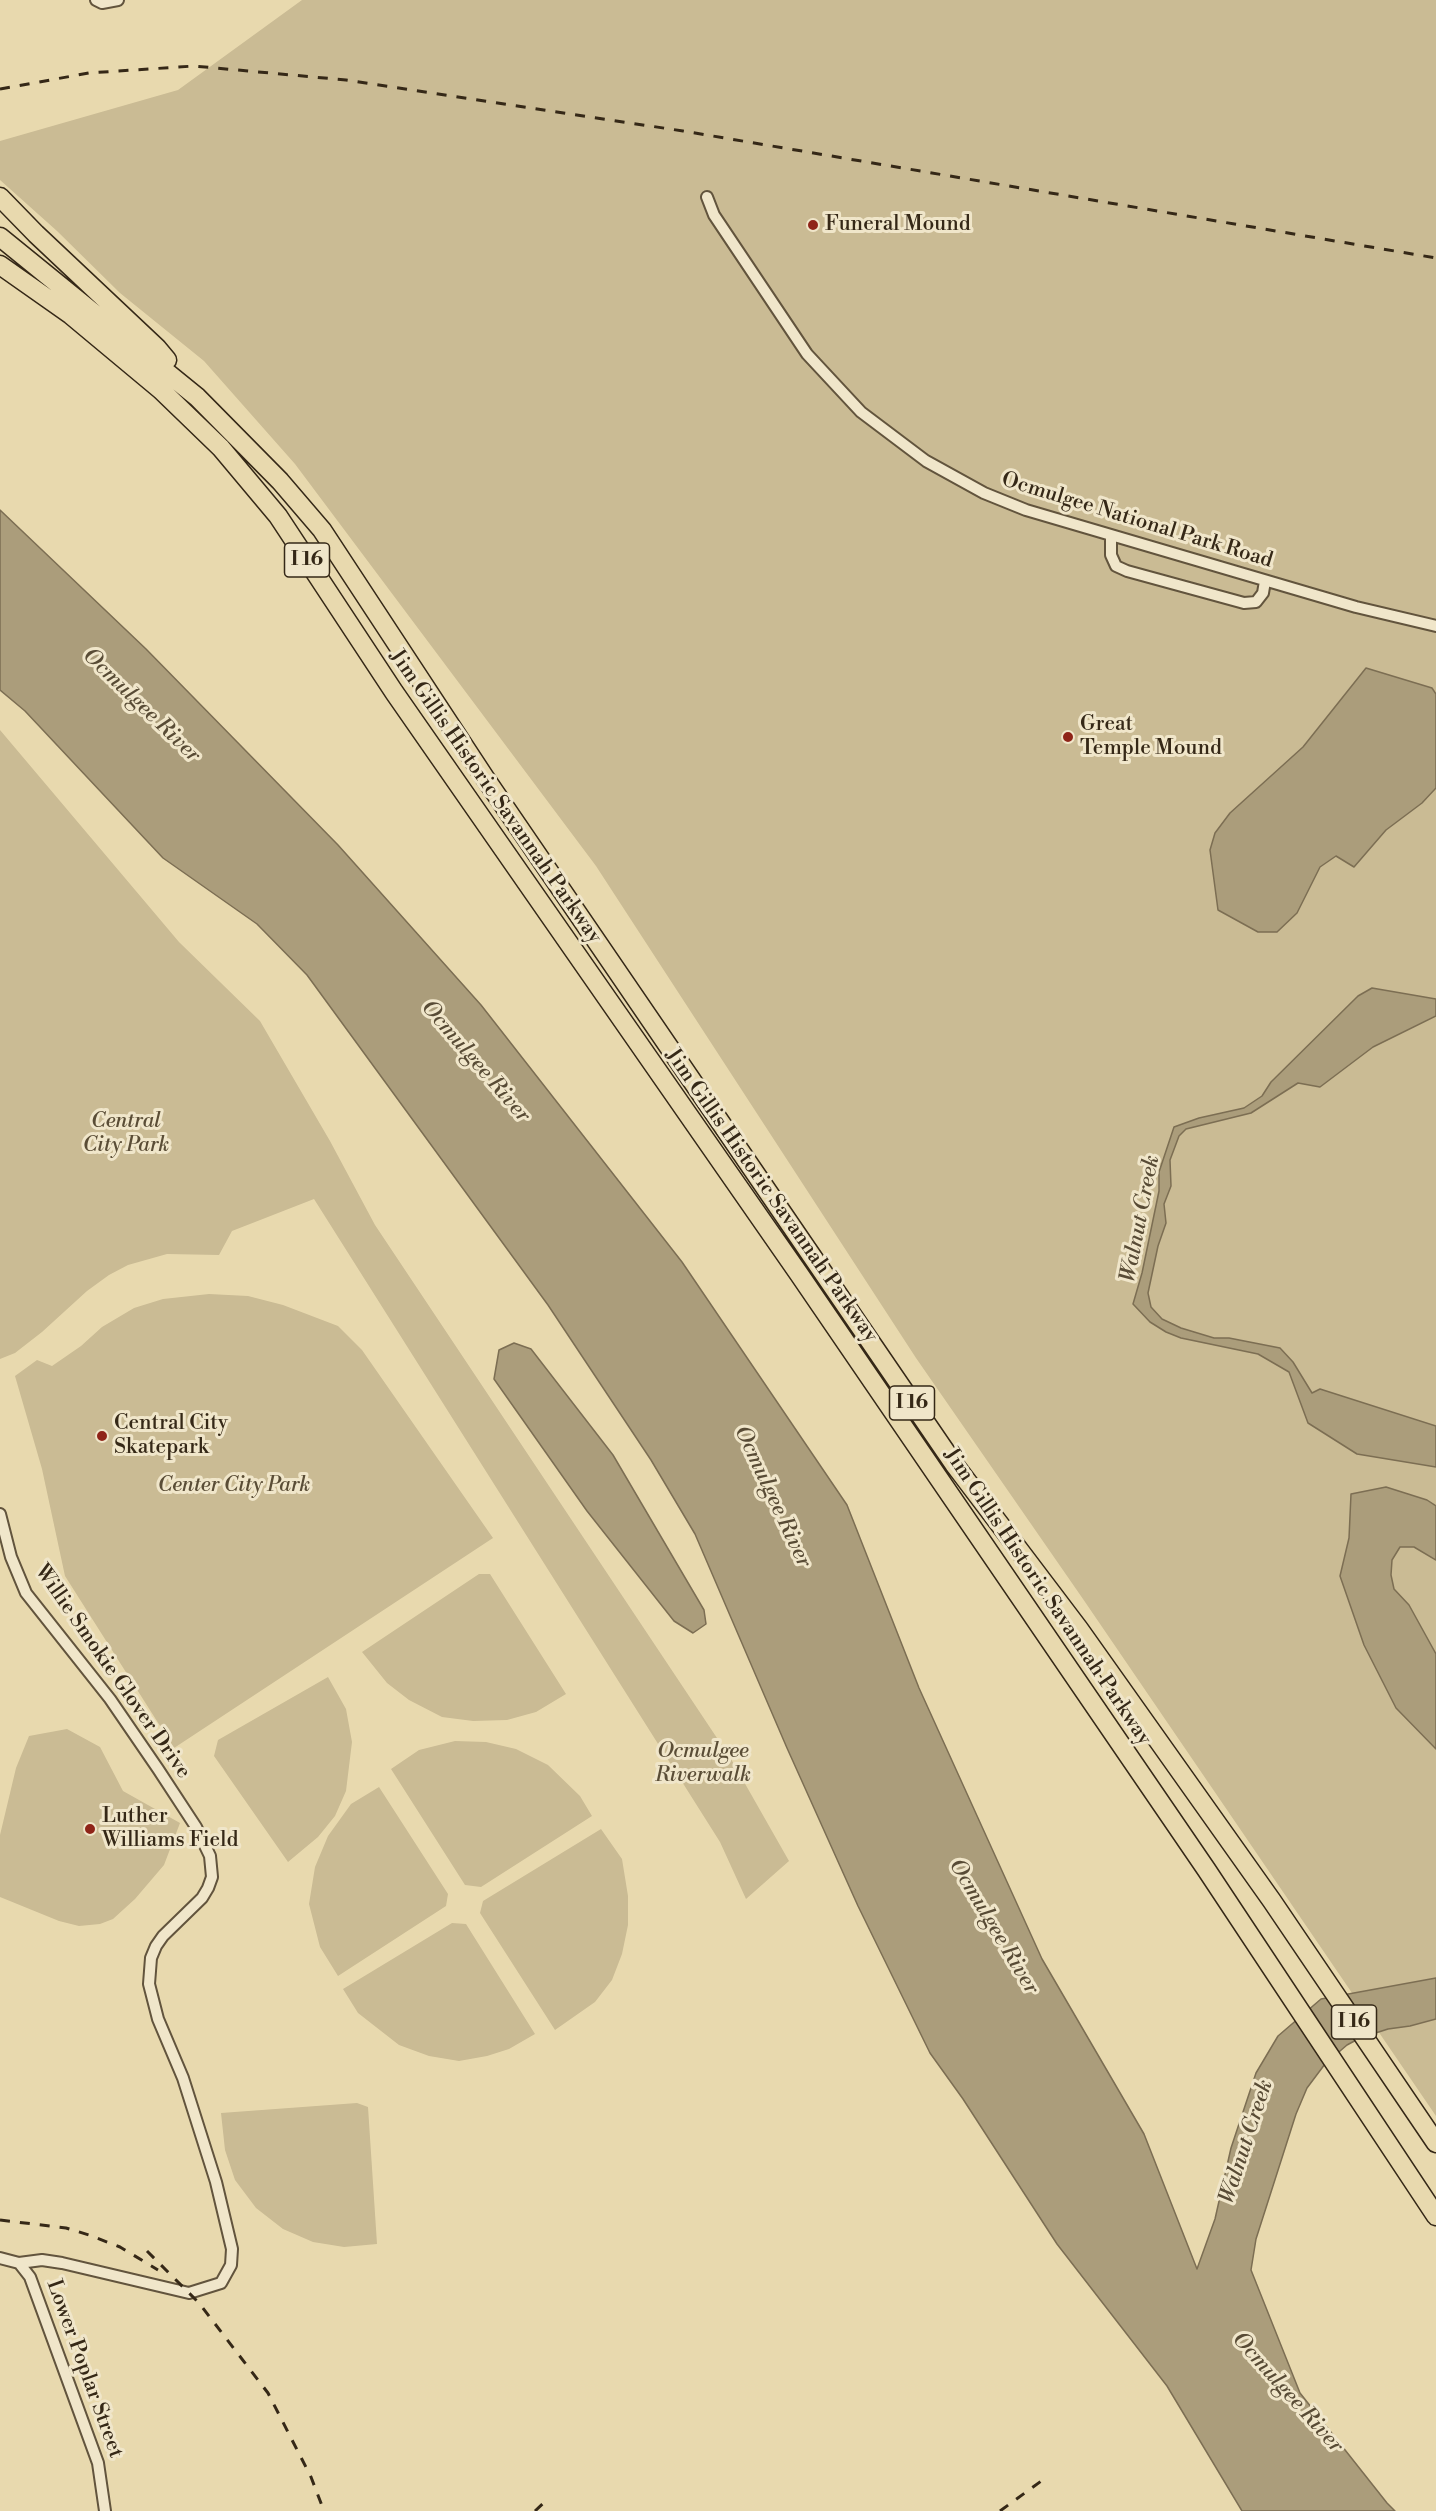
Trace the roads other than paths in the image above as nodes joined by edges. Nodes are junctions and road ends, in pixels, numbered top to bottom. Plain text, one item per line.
1 (96, 0) edge
2 (118, 0) edge
3 (0, 197) edge
4 (707, 197) dead end
5 (0, 237) edge
6 (0, 265) edge
7 (197, 397) junction
8 (1111, 536) junction
9 (1265, 581) junction
10 (1436, 626) edge
11 (0, 1514) edge
12 (1436, 2143) edge
13 (1436, 2216) edge
14 (0, 2258) edge
15 (19, 2263) junction
16 (105, 2511) edge

1 - 2 street
3 - 7 highway
4 - 8 street, Ocmulgee National Park Road
5 - 7 highway, Jim Gillis Historic Savannah Parkway / I 16
6 - 13 highway, Jim Gillis Historic Savannah Parkway / I 16
7 - 12 highway, Jim Gillis Historic Savannah Parkway / I 16
8 - 9 street, Ocmulgee National Park Road
8 - 9 street
9 - 10 street, Ocmulgee National Park Road
11 - 15 street, Willie Smokie Glover Drive
14 - 15 street, Lower Poplar Street
15 - 16 street, Lower Poplar Street

